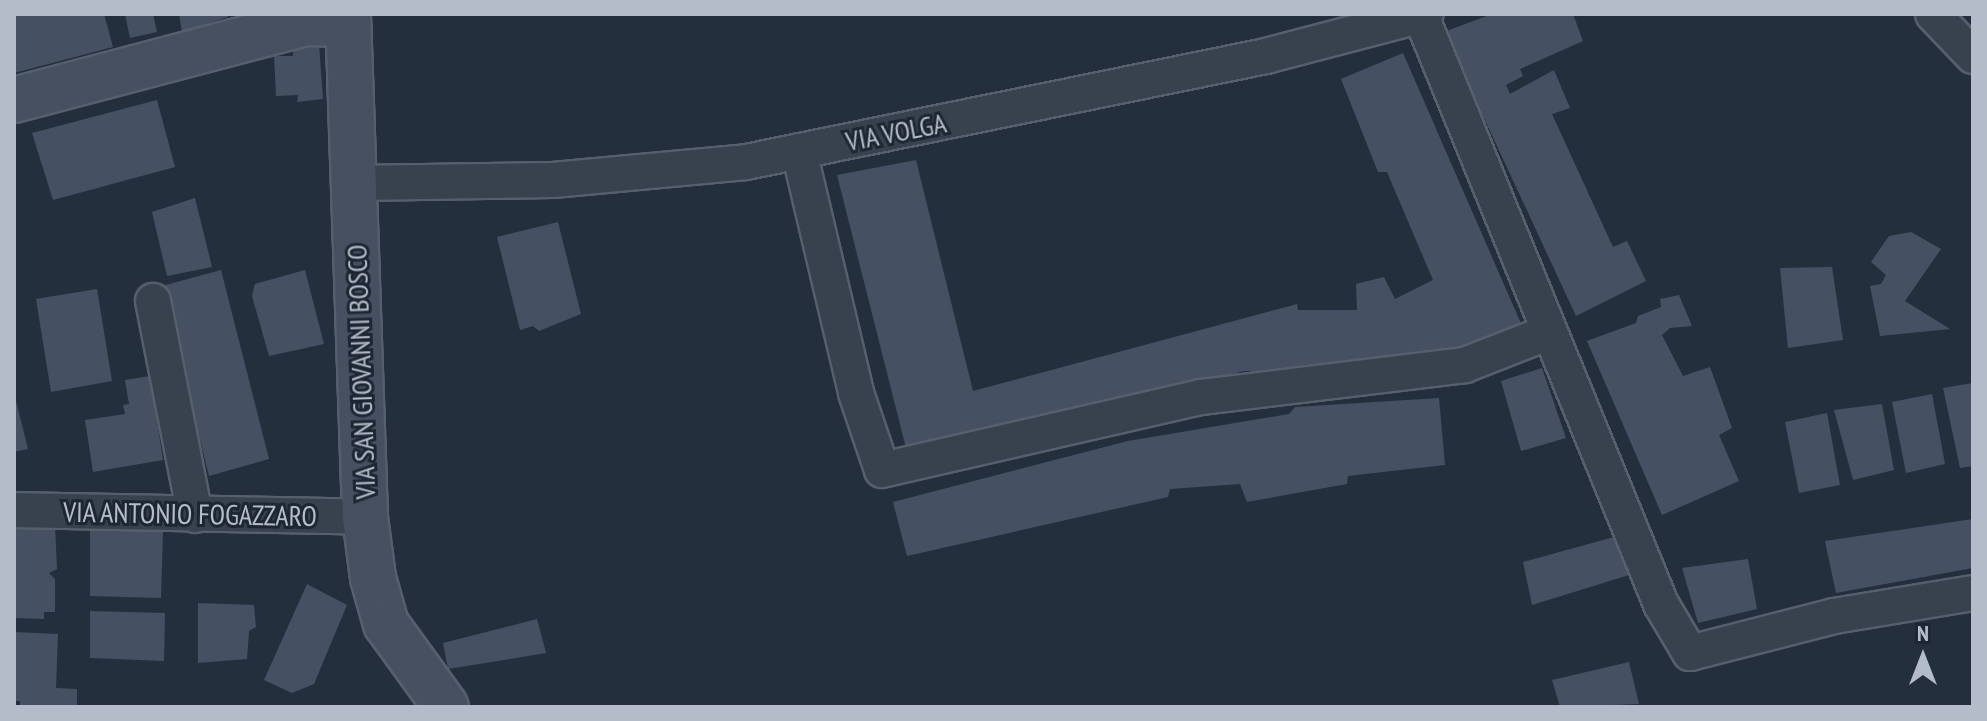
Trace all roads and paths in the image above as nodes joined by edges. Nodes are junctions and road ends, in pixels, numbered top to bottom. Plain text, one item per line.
1 (1933, 14) edge
2 (1423, 15) edge
3 (348, 19) edge
4 (1973, 56) edge
5 (14, 100) edge
6 (799, 151) junction
7 (356, 183) junction
8 (153, 301) dead end
9 (1549, 332) junction
10 (14, 510) edge
11 (195, 515) junction
12 (365, 517) junction
13 (1973, 593) edge
14 (446, 707) edge

1 - 4 street
2 - 6 street, VIA VOLGA
2 - 9 street
3 - 5 main road
3 - 7 main road, VIA SAN GIOVANNI BOSCO
6 - 7 street, VIA VOLGA
6 - 9 street
7 - 12 main road, VIA SAN GIOVANNI BOSCO
8 - 11 street
9 - 13 street
10 - 11 street, VIA ANTONIO FOGAZZARO
11 - 12 street, VIA ANTONIO FOGAZZARO
12 - 14 main road, VIA SAN GIOVANNI BOSCO

